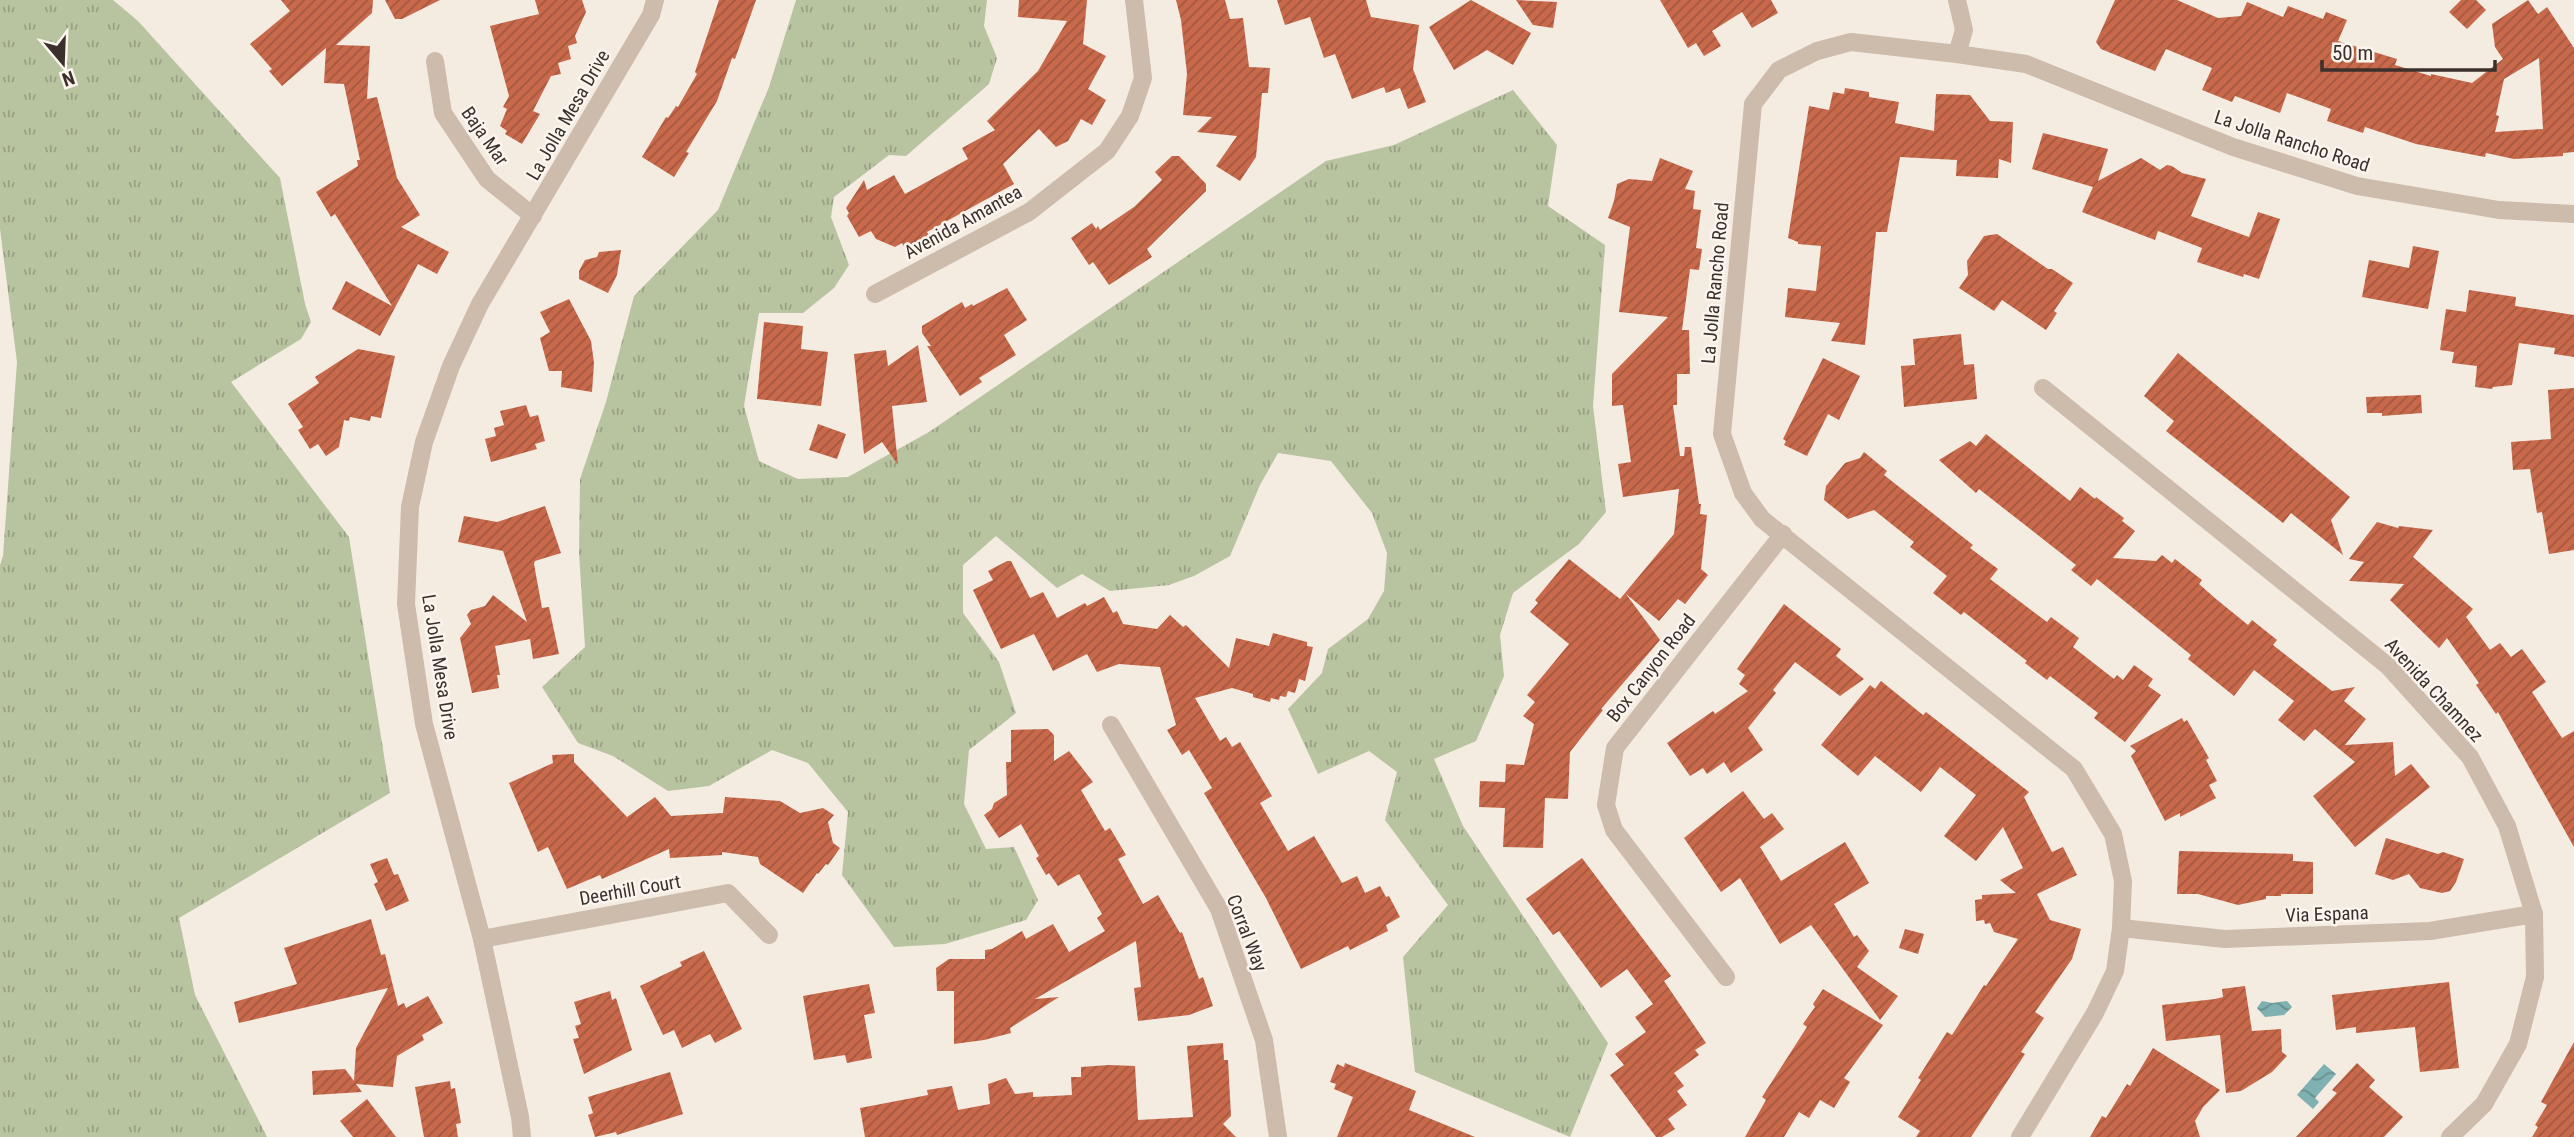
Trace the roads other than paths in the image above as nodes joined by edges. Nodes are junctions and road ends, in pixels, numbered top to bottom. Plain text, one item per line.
1 (654, 0) edge
2 (1134, 0) edge
3 (1957, 0) edge
4 (1957, 54) junction
5 (435, 61) dead end
6 (2574, 214) edge
7 (533, 216) junction
8 (875, 294) dead end
9 (2043, 388) dead end
10 (1783, 534) junction
11 (1111, 725) dead end
12 (2534, 914) junction
13 (2121, 928) junction
14 (769, 935) dead end
15 (482, 939) junction
16 (1726, 977) dead end
17 (522, 1137) edge
18 (1278, 1137) edge
19 (2020, 1137) edge
20 (2450, 1137) edge

1 - 7 street, La Jolla Mesa Drive
2 - 8 street, Avenida Amantea
3 - 4 street
4 - 6 street, La Jolla Rancho Road
4 - 10 street, La Jolla Rancho Road
5 - 7 street, Baja Mar
7 - 15 street, La Jolla Mesa Drive
9 - 12 street, Avenida Chamnez
10 - 13 street, La Jolla Rancho Road
10 - 16 street, Box Canyon Road
11 - 18 street, Corral Way
12 - 13 street, Via Espana
12 - 20 street, Avenida Chamnez
13 - 19 street, La Jolla Rancho Road
14 - 15 street, Deerhill Court
15 - 17 street, La Jolla Mesa Drive

